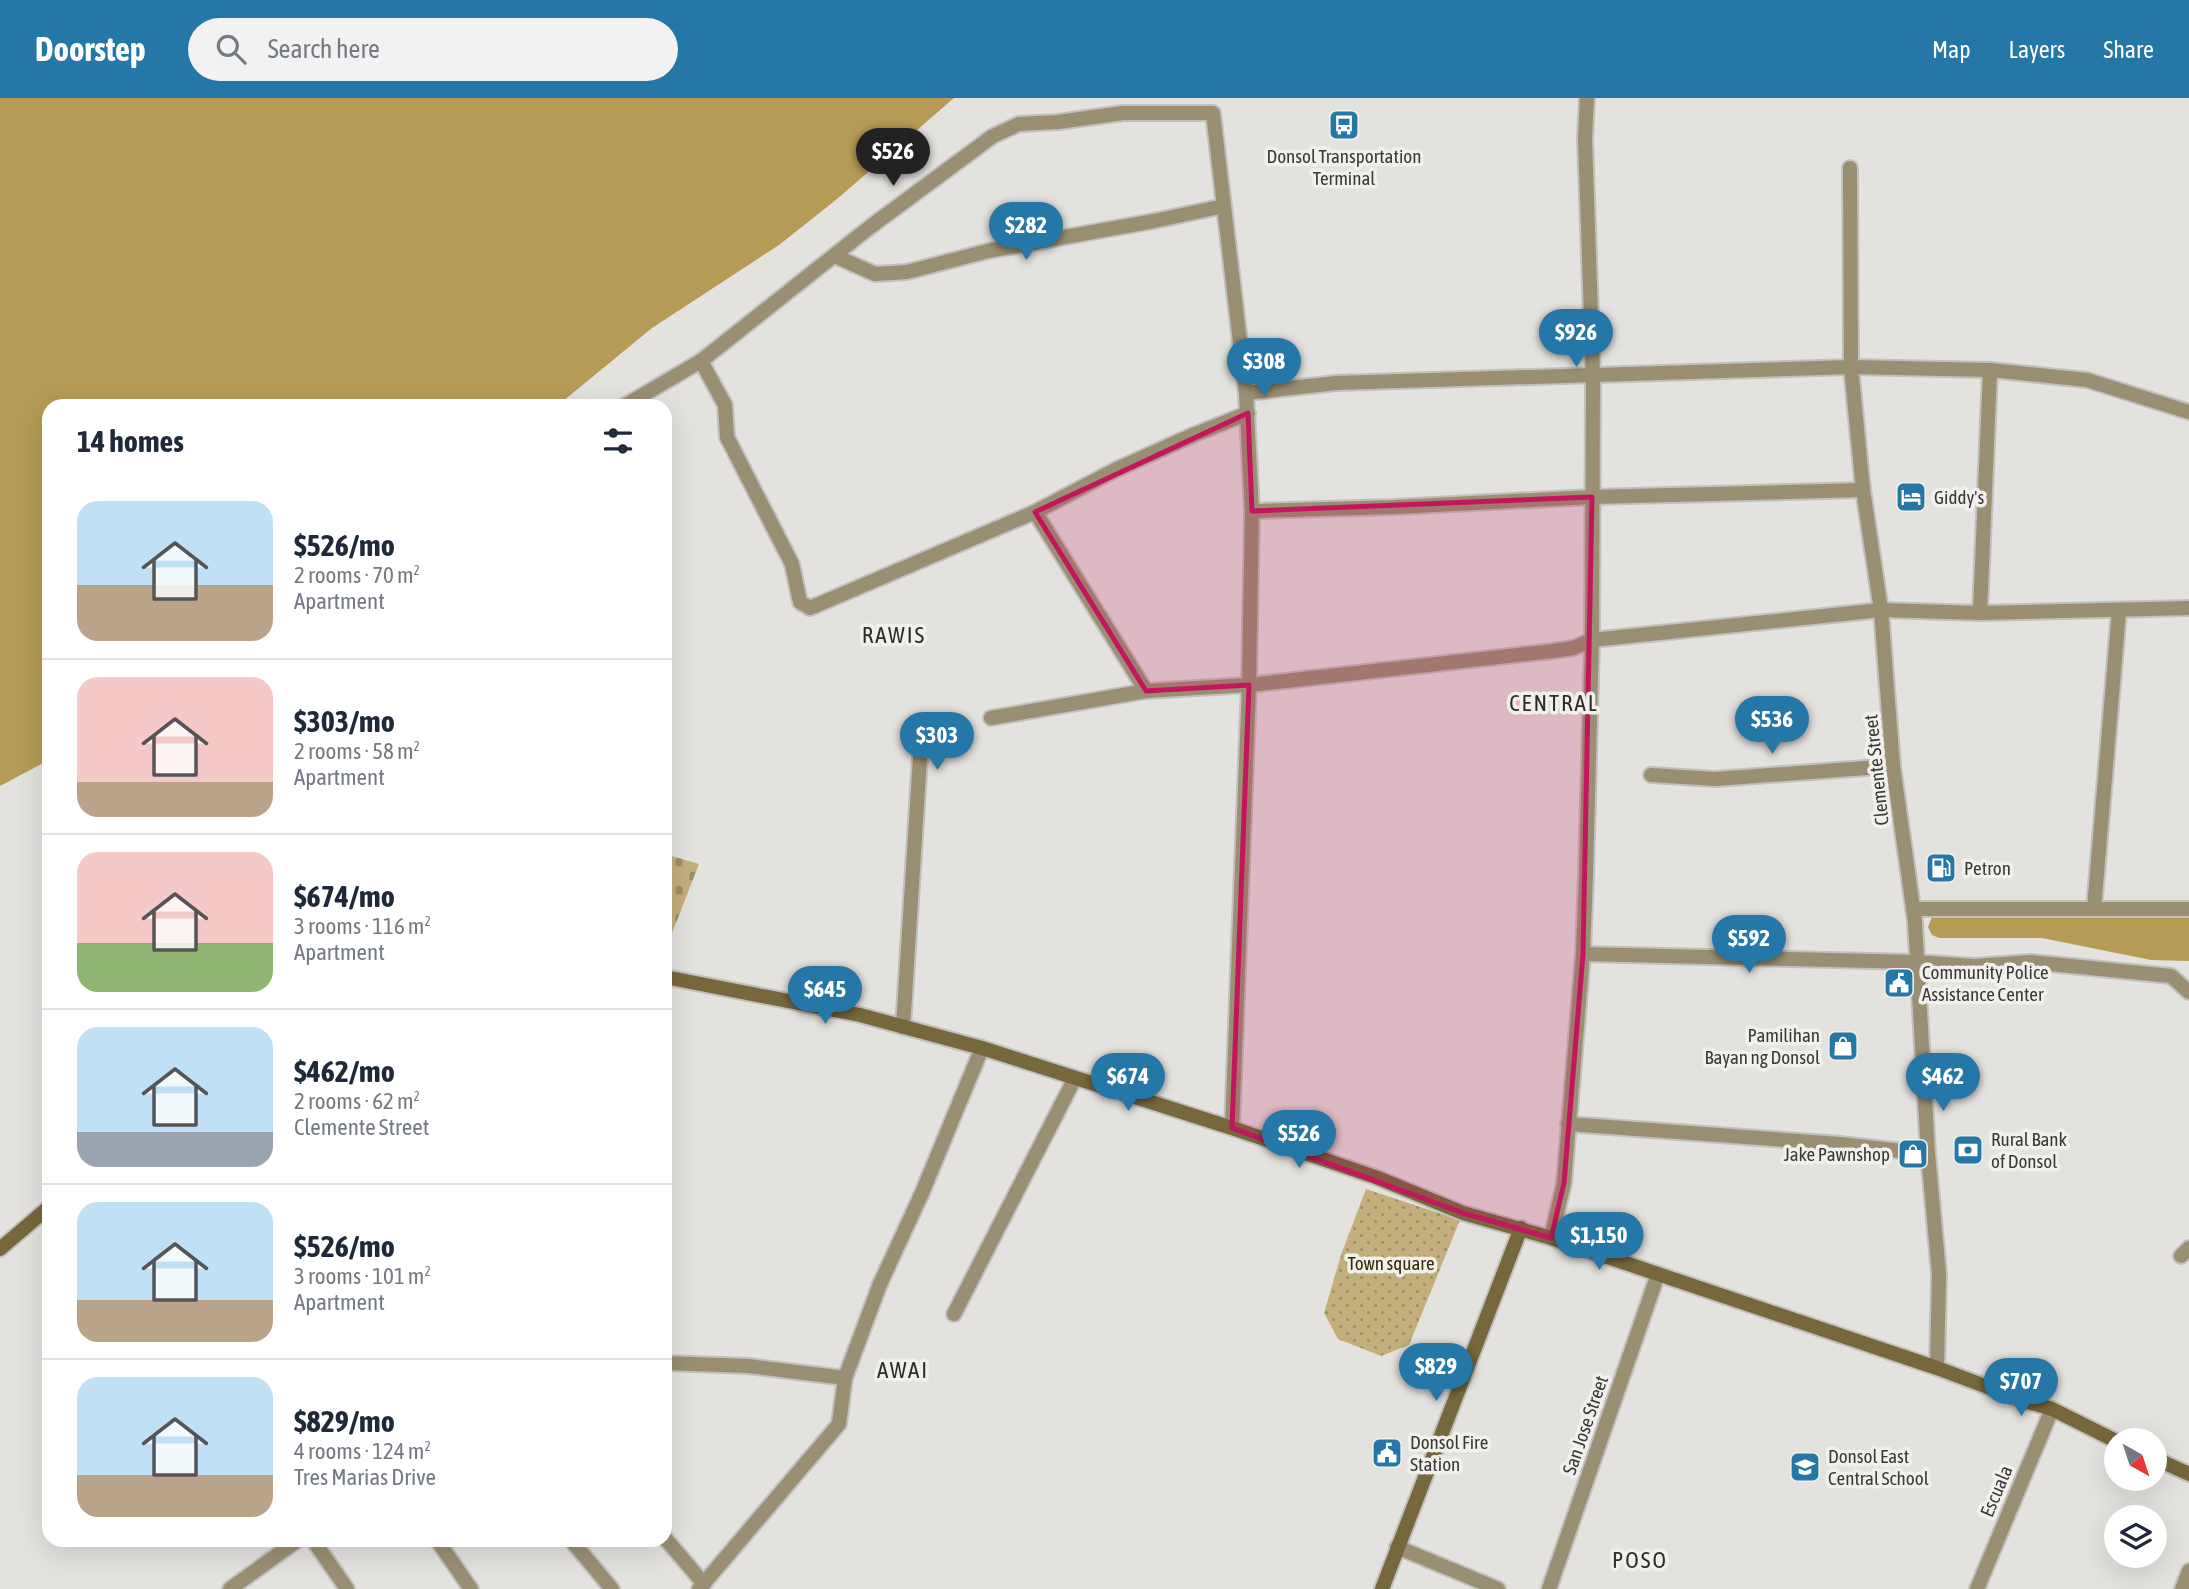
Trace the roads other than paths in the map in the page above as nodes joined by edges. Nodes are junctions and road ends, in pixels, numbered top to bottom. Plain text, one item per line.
1 (1587, 98) edge
2 (1850, 168) dead end
3 (1224, 206) junction
4 (835, 256) junction
5 (701, 361) junction
6 (1851, 367) junction
7 (1990, 370) junction
8 (1593, 375) junction
9 (1246, 393) junction
10 (636, 399) edge
11 (2189, 412) edge
12 (1248, 413) junction
13 (1863, 490) junction
14 (1592, 497) junction
15 (1252, 511) junction
16 (1035, 512) junction
17 (2189, 608) edge
18 (1881, 610) junction
19 (2119, 611) junction
20 (1980, 613) junction
21 (1592, 640) junction
22 (1249, 685) junction
23 (1146, 691) junction
24 (991, 718) dead end
25 (922, 726) dead end
26 (1893, 766) junction
27 (1651, 775) dead end
28 (2094, 909) junction
29 (2189, 909) edge
30 (1914, 915) junction
31 (1583, 954) junction
32 (1916, 957) junction
33 (672, 977) edge
34 (2189, 992) edge
35 (903, 1027) junction
36 (987, 1050) junction
37 (1075, 1078) junction
38 (1568, 1124) junction
39 (1233, 1128) junction
40 (1928, 1154) junction
41 (42, 1213) edge
42 (1521, 1228) junction
43 (1551, 1238) junction
44 (0, 1249) edge
45 (1658, 1274) junction
46 (954, 1314) dead end
47 (672, 1363) edge
48 (1937, 1367) junction
49 (845, 1378) junction
50 (2052, 1409) junction
51 (2104, 1435) edge
52 (2167, 1464) edge
53 (2189, 1474) edge
54 (289, 1547) edge
55 (318, 1547) edge
56 (442, 1547) edge
57 (577, 1547) edge
58 (672, 1547) edge
59 (1397, 1547) junction
60 (2189, 1571) edge
61 (701, 1586) edge
62 (234, 1588) edge
63 (347, 1589) edge
64 (471, 1589) edge
65 (612, 1589) edge
66 (1382, 1589) edge
67 (1498, 1589) edge
68 (1549, 1589) edge
69 (1977, 1589) edge
70 (2182, 1589) edge

1 - 8 street
2 - 6 street, Clemente Street
3 - 4 street
3 - 4 street
3 - 9 street
4 - 5 street
5 - 10 street
5 - 16 street
6 - 7 street
6 - 8 street
6 - 13 street, Clemente Street
7 - 11 street
7 - 20 street
8 - 9 street
8 - 14 street
9 - 12 street
12 - 15 street
12 - 16 street
13 - 14 street
13 - 18 street, Clemente Street
14 - 15 street
14 - 21 street
15 - 22 street
16 - 23 street
17 - 19 street
18 - 20 street
18 - 21 street
18 - 26 street, Clemente Street
19 - 20 street
19 - 28 street
21 - 22 street
21 - 31 street
22 - 23 street
22 - 39 street
23 - 24 street
25 - 35 street
26 - 27 street
26 - 30 street, Clemente Street
28 - 29 street
28 - 30 street
30 - 32 street, Clemente Street
31 - 32 street
31 - 38 street
32 - 34 street
32 - 40 street, Clemente Street
33 - 35 main road
35 - 36 main road
36 - 37 main road
36 - 49 street
37 - 39 main road
37 - 46 street
38 - 40 street
38 - 43 street
39 - 42 main road
40 - 48 street, Clemente Street
41 - 44 main road
42 - 43 main road
42 - 59 main road
43 - 45 main road
45 - 48 main road
45 - 68 street, San Jose Street
47 - 49 street
48 - 50 main road
49 - 61 street
50 - 51 main road
50 - 69 street, Escuala
52 - 53 main road
54 - 62 street
55 - 63 street
56 - 64 street
57 - 65 street
58 - 61 street
59 - 66 main road
59 - 67 street
60 - 70 street

